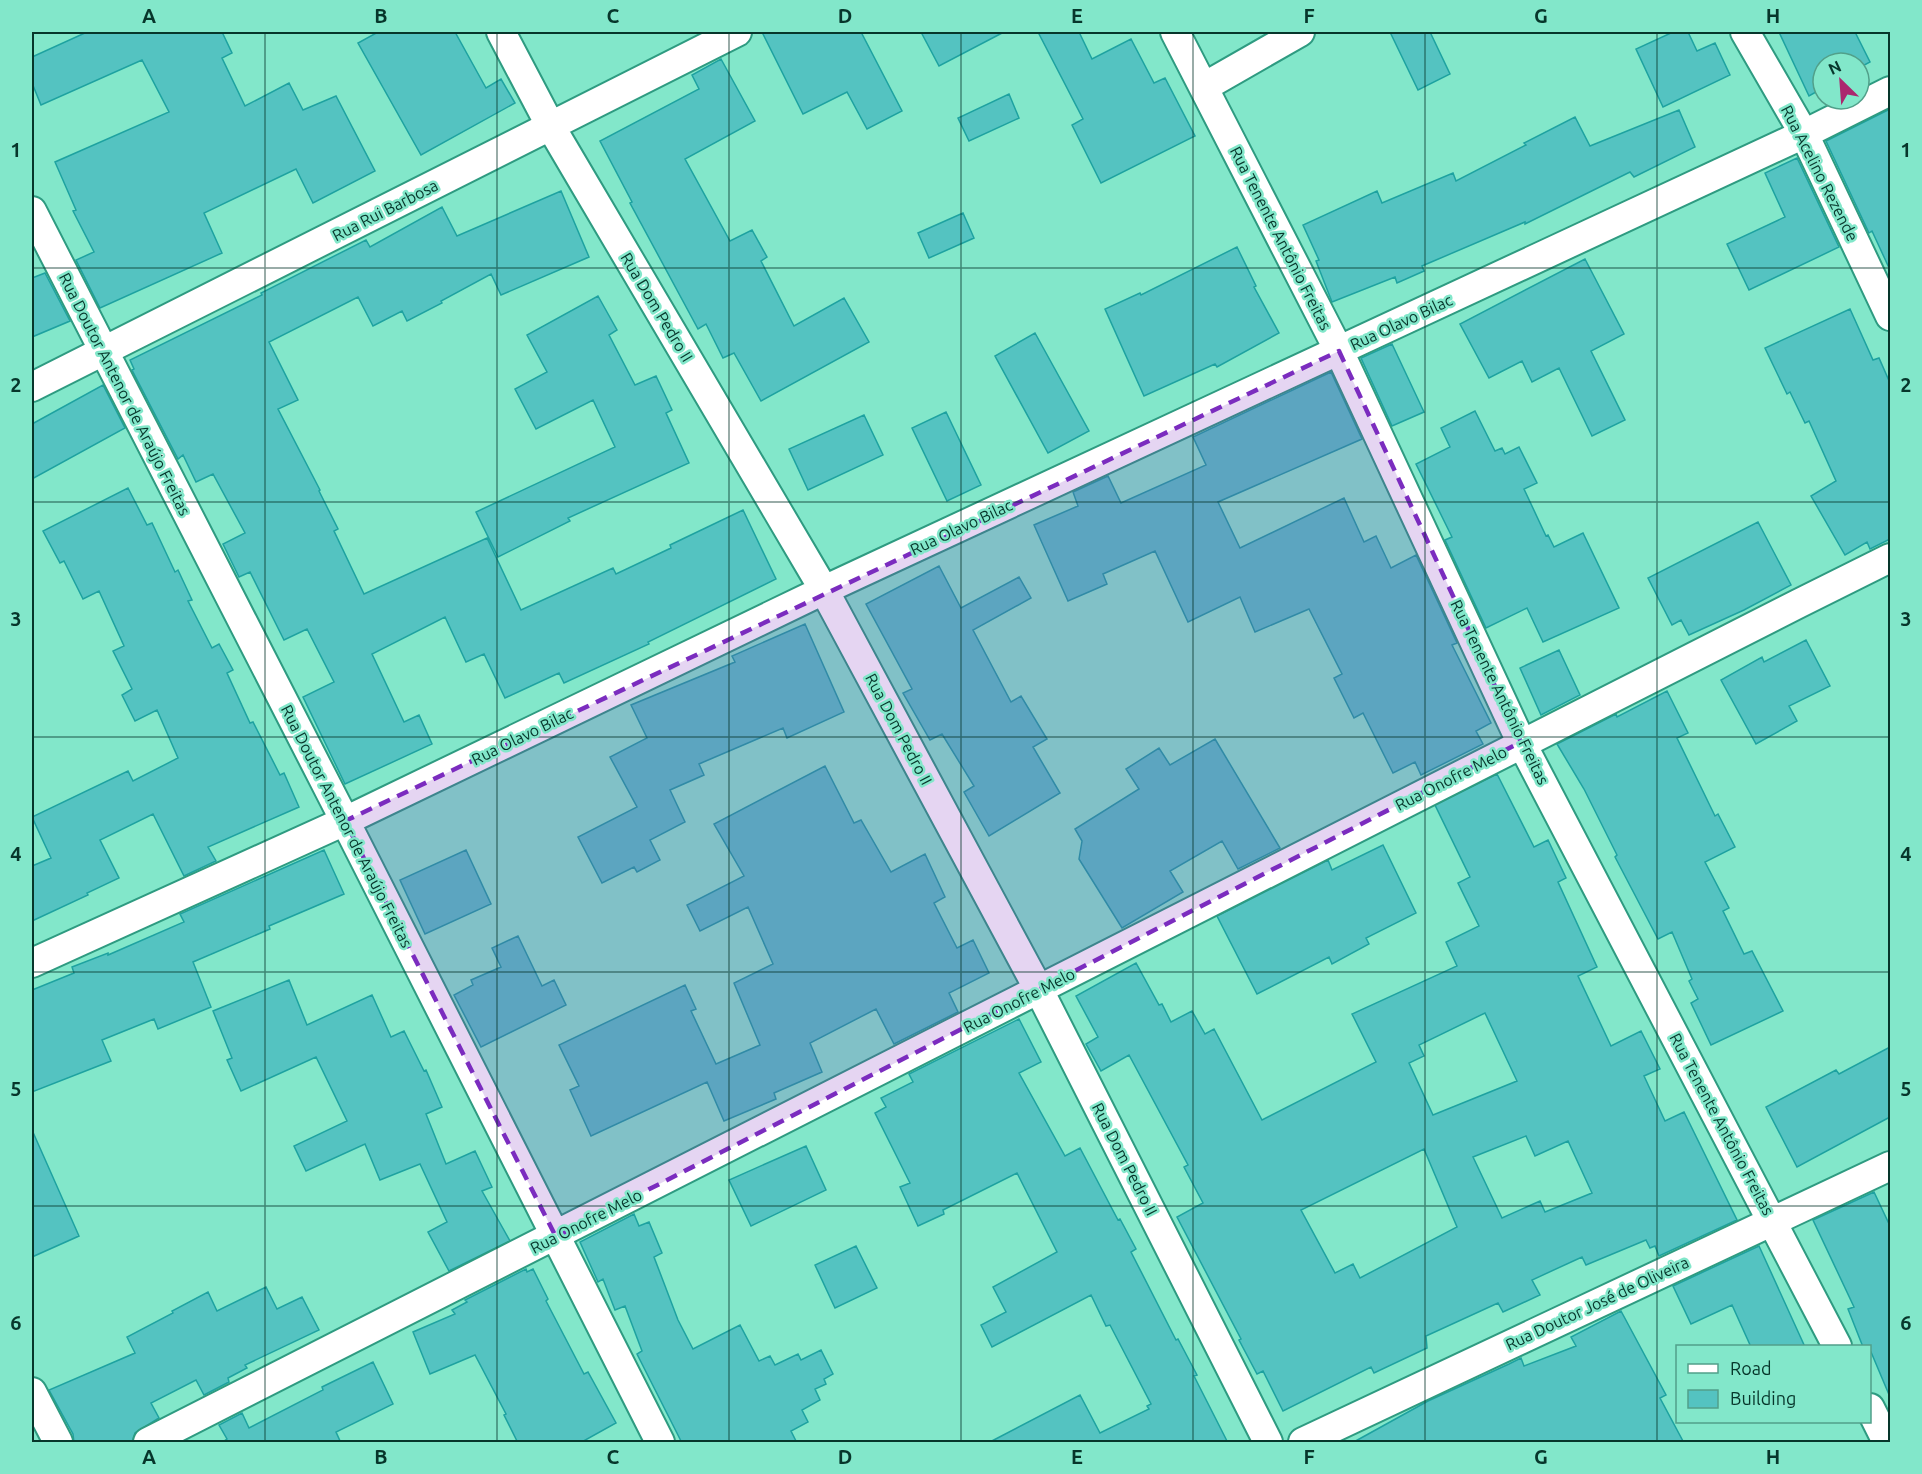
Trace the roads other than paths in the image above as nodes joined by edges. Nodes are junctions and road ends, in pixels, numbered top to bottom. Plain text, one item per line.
1 (501, 32) edge
2 (737, 32) edge
3 (1175, 32) edge
4 (1300, 32) edge
5 (1745, 32) edge
6 (1204, 87) junction
7 (1890, 91) edge
8 (551, 127) junction
9 (1804, 134) junction
10 (32, 212) edge
11 (1890, 316) edge
12 (103, 351) junction
13 (1339, 351) junction
14 (32, 387) edge
15 (1890, 558) edge
16 (824, 590) junction
17 (1521, 742) junction
18 (345, 821) junction
19 (32, 963) edge
20 (1039, 990) junction
21 (1890, 1166) edge
22 (1772, 1220) junction
23 (556, 1237) junction
24 (1837, 1345) edge
25 (32, 1392) edge
26 (1871, 1412) edge
27 (58, 1443) edge
28 (148, 1443) edge
29 (660, 1443) edge
30 (1268, 1443) edge
31 (1303, 1443) edge
32 (1887, 1443) edge

1 - 8 street, Rua Dom Pedro II
2 - 8 street, Rua Rui Barbosa
3 - 6 street, Rua Tenente Antônio Freitas
4 - 6 street
5 - 9 street, Rua Acelino Rezende
6 - 13 street, Rua Tenente Antônio Freitas
7 - 9 street, Rua Olavo Bilac
8 - 12 street, Rua Rui Barbosa
8 - 16 street, Rua Dom Pedro II
9 - 11 street, Rua Acelino Rezende
9 - 13 street, Rua Olavo Bilac
10 - 12 street, Rua Doutor Antenor de Araújo Freitas
12 - 14 street, Rua Rui Barbosa
12 - 18 street, Rua Doutor Antenor de Araújo Freitas
13 - 16 street, Rua Olavo Bilac
13 - 17 street, Rua Tenente Antônio Freitas
15 - 17 street, Rua Onofre Melo
16 - 18 street, Rua Olavo Bilac
16 - 20 street, Rua Dom Pedro II
17 - 20 street, Rua Onofre Melo
17 - 22 street, Rua Tenente Antônio Freitas
18 - 19 street, Rua Olavo Bilac
18 - 23 street, Rua Doutor Antenor de Araújo Freitas
20 - 23 street, Rua Onofre Melo
20 - 30 street, Rua Dom Pedro II
21 - 22 street, Rua Doutor José de Oliveira
22 - 24 street, Rua Tenente Antônio Freitas
22 - 31 street, Rua Doutor José de Oliveira
23 - 28 street, Rua Onofre Melo
23 - 29 street, Rua Doutor Antenor de Araújo Freitas
25 - 27 street
26 - 32 street

